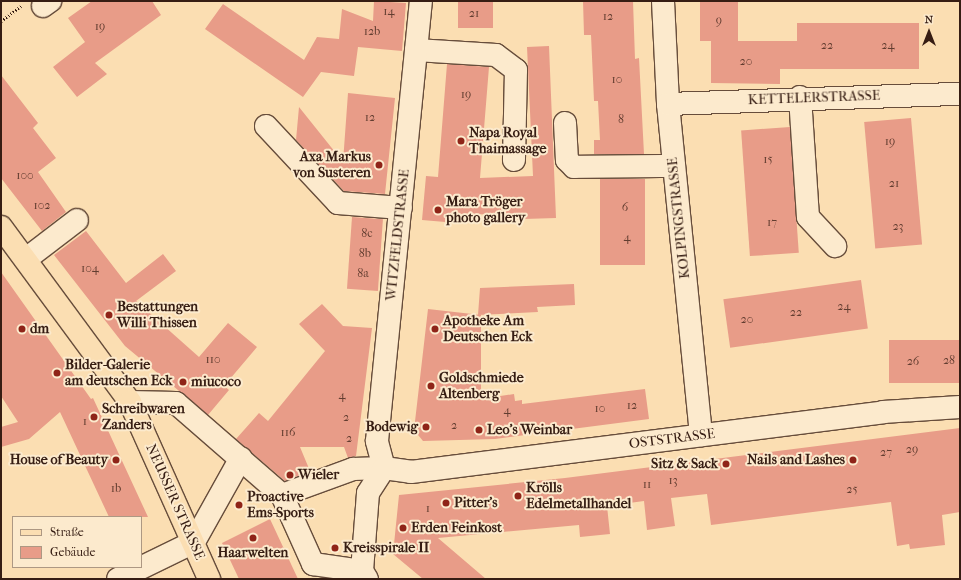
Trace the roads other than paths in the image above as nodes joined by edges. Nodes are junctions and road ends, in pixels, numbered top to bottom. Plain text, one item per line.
1 (421, 1) edge
2 (663, 1) edge
3 (416, 50) junction
4 (960, 94) edge
5 (800, 97) junction
6 (668, 104) junction
7 (565, 122) dead end
8 (266, 126) dead end
9 (514, 160) dead end
10 (674, 166) junction
11 (401, 208) junction
12 (77, 220) dead end
13 (1, 227) edge
14 (835, 246) dead end
15 (26, 259) junction
16 (130, 402) junction
17 (960, 407) edge
18 (701, 435) junction
19 (241, 458) junction
20 (384, 468) junction
21 (282, 495) junction
22 (194, 542) junction
23 (142, 567) edge
24 (141, 568) edge
25 (364, 575) edge
26 (118, 579) edge
27 (209, 579) edge

1 - 3 street, WITZFELDSTRASSE
2 - 6 street, KOLPINGSTRASSE
3 - 9 street
3 - 11 street, WITZFELDSTRASSE
4 - 5 street, KETTELERSTRASSE
5 - 6 street, KETTELERSTRASSE
5 - 14 street
6 - 10 street, KOLPINGSTRASSE
7 - 10 street
8 - 11 street
10 - 18 street, KOLPINGSTRASSE
11 - 20 street, WITZFELDSTRASSE
12 - 15 street
13 - 15 main road, NEUSSER STRASSE
15 - 16 main road, NEUSSER STRASSE
16 - 19 street
16 - 22 main road, NEUSSER STRASSE
17 - 18 street, OSTSTRASSE
18 - 20 street, OSTSTRASSE
19 - 21 street
19 - 22 street
20 - 21 street, OSTSTRASSE
20 - 25 street
21 - 25 street
22 - 23 street
22 - 27 main road, NEUSSER STRASSE
24 - 26 street

